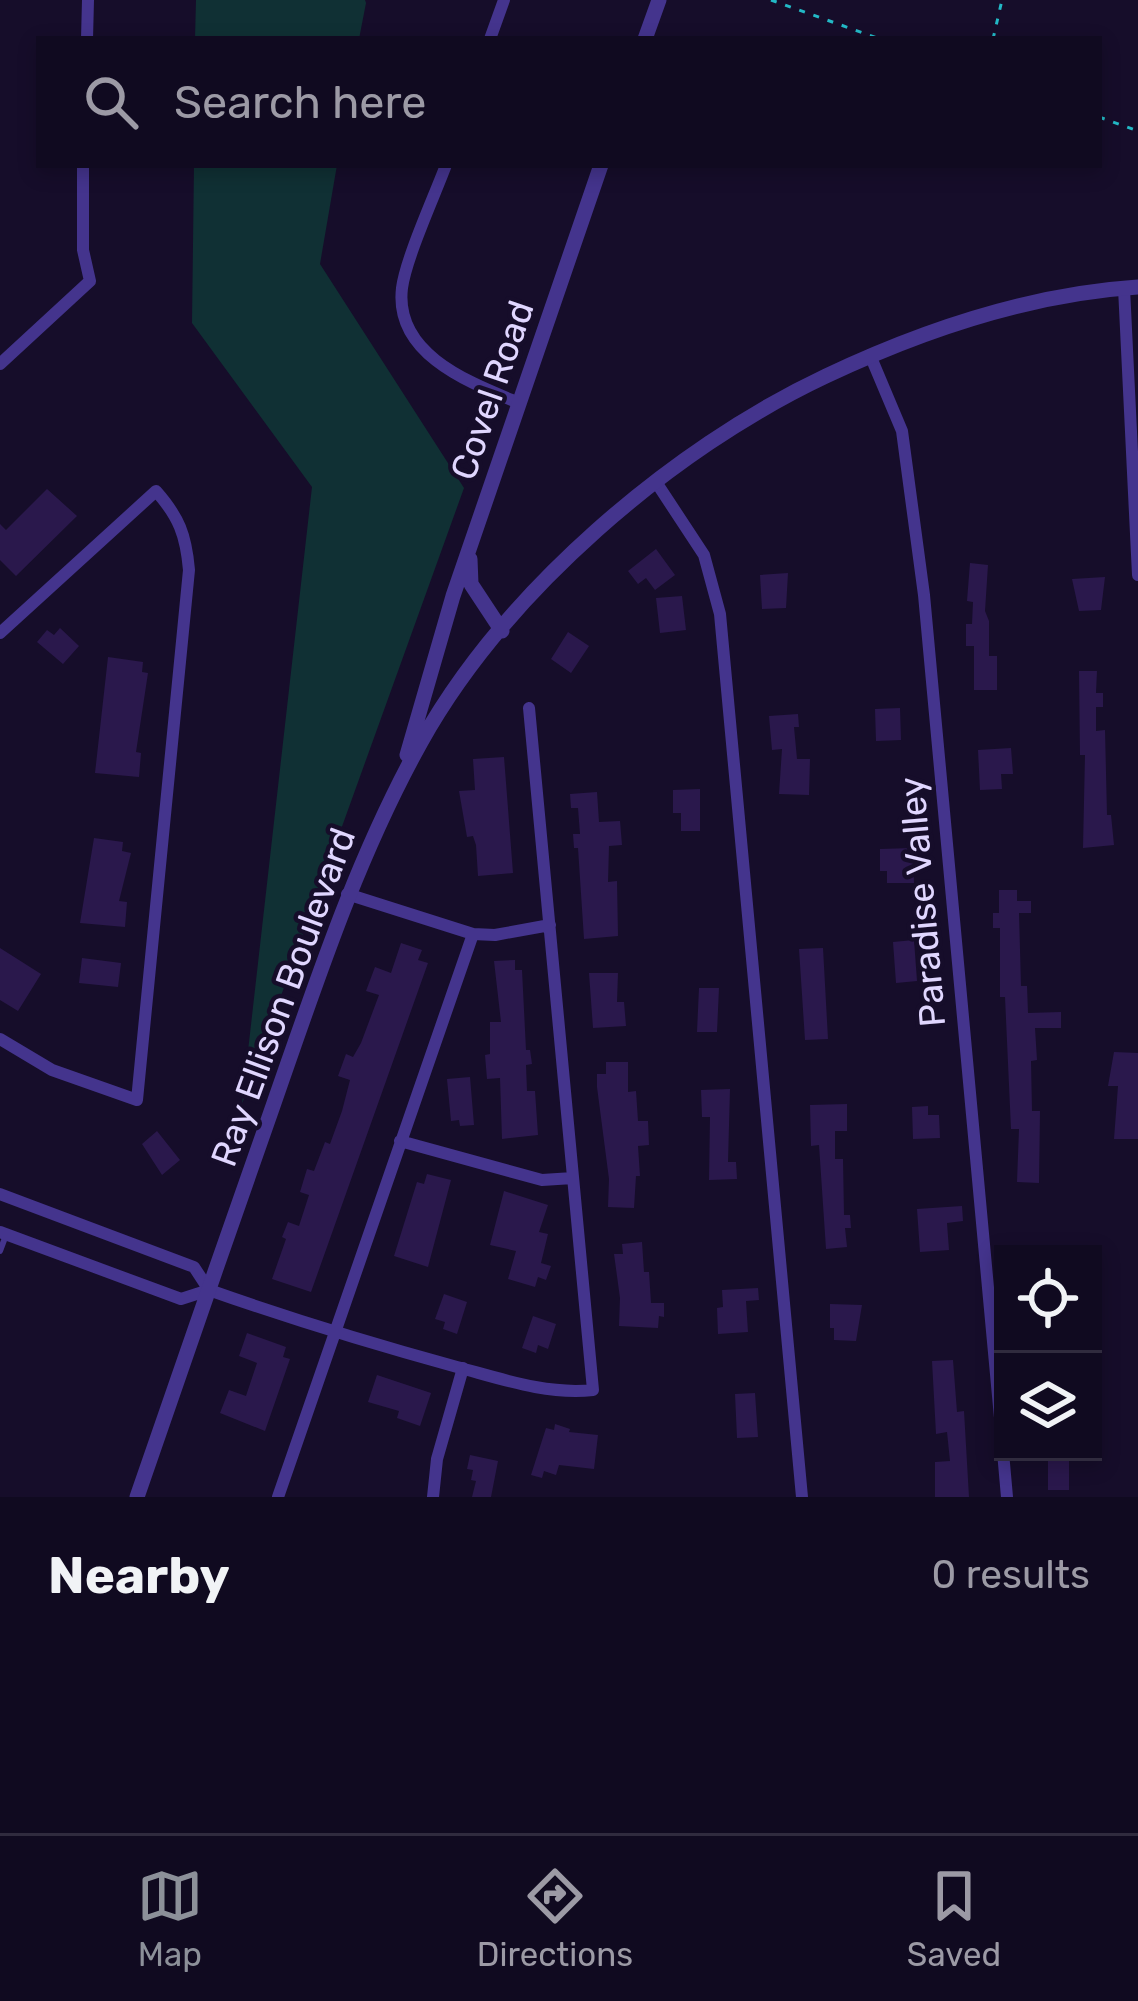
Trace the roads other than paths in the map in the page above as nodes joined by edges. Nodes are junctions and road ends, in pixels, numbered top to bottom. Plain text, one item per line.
1 (88, 0) edge
2 (504, 0) edge
3 (659, 0) edge
4 (87, 36) edge
5 (491, 36) edge
6 (646, 36) edge
7 (83, 168) edge
8 (445, 168) edge
9 (601, 168) edge
10 (1131, 287) edge
11 (870, 355) junction
12 (0, 364) edge
13 (519, 403) junction
14 (656, 482) junction
15 (469, 547) junction
16 (1138, 575) edge
17 (502, 631) junction
18 (0, 633) edge
19 (530, 708) dead end
20 (399, 783) junction
21 (347, 894) junction
22 (550, 926) junction
23 (473, 934) junction
24 (0, 1039) edge
25 (400, 1141) junction
26 (573, 1178) junction
27 (0, 1194) edge
28 (3, 1233) edge
29 (0, 1251) edge
30 (209, 1290) junction
31 (333, 1333) junction
32 (994, 1355) edge
33 (464, 1368) junction
34 (1004, 1461) edge
35 (136, 1497) edge
36 (278, 1497) edge
37 (433, 1497) edge
38 (802, 1497) edge
39 (1007, 1497) edge

1 - 4 street
2 - 5 street
3 - 6 street
7 - 12 street
8 - 13 street
9 - 13 street, Covel Road
10 - 11 street, Ray Ellison Boulevard
10 - 16 street
11 - 14 street, Ray Ellison Boulevard
11 - 32 street, Paradise Valley
13 - 15 street, Covel Road
14 - 17 street, Ray Ellison Boulevard
14 - 38 street
15 - 17 street
15 - 20 street, Covel Road
17 - 20 street, Ray Ellison Boulevard
18 - 24 street
19 - 22 street
20 - 21 street, Ray Ellison Boulevard
21 - 23 street
21 - 30 street, Ray Ellison Boulevard
22 - 23 street
22 - 26 street
23 - 25 street
25 - 26 street
25 - 31 street
26 - 33 street
27 - 30 street
28 - 29 lane
28 - 30 street
30 - 31 street
30 - 35 street, Ray Ellison Boulevard
31 - 33 street
31 - 36 street
33 - 37 street
34 - 39 street, Paradise Valley

